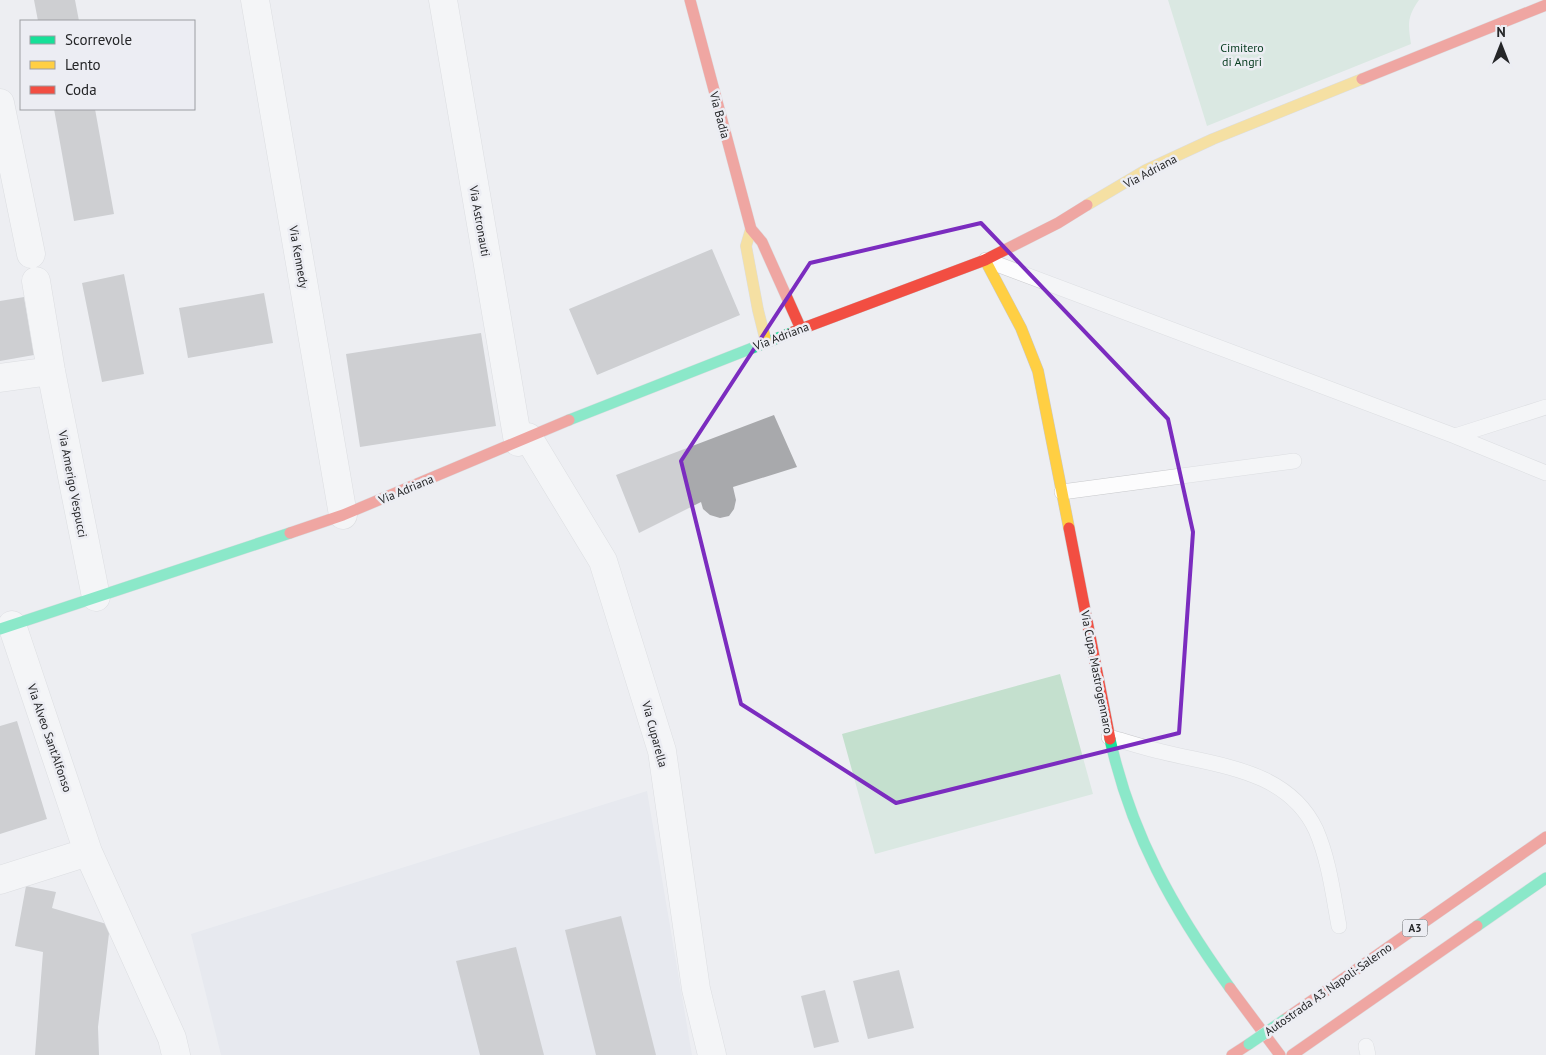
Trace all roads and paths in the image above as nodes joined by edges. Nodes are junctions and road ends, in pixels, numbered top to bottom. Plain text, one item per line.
1 (255, 0) edge
2 (443, 0) edge
3 (690, 0) edge
4 (1546, 5) edge
5 (0, 103) edge
6 (8, 184) edge
7 (750, 229) junction
8 (31, 254) dead end
9 (985, 260) junction
10 (36, 281) dead end
11 (801, 329) junction
12 (766, 342) junction
13 (51, 371) junction
14 (0, 378) edge
15 (1546, 407) edge
16 (1455, 436) junction
17 (523, 439) junction
18 (1294, 461) dead end
19 (1546, 473) edge
20 (1062, 492) junction
21 (343, 515) junction
22 (96, 598) junction
23 (6, 627) edge
24 (1109, 737) junction
25 (1546, 837) edge
26 (88, 852) junction
27 (1546, 878) edge
28 (0, 880) edge
29 (1339, 926) dead end
30 (176, 1055) edge
31 (712, 1055) edge
32 (1232, 1055) edge
33 (1280, 1055) edge
34 (1292, 1055) edge

1 - 21 street, Via Kennedy
2 - 17 street, Via Astronauti
3 - 7 main road, Via Badia
4 - 9 main road, Via Adriana
5 - 6 street
6 - 8 street
7 - 11 main road, Via Badia
7 - 12 main road, Via Badia
9 - 11 main road, Via Adriana
9 - 16 lane
9 - 20 main road, Via Cupa Mastrogennaro
10 - 13 street, Via Amerigo Vespucci
11 - 12 main road, Via Adriana
12 - 17 main road, Via Adriana
13 - 14 street
13 - 22 street, Via Amerigo Vespucci
15 - 16 lane
16 - 19 lane
17 - 21 main road, Via Adriana
17 - 31 street, Via Cuparella
18 - 20 lane
20 - 24 main road, Via Cupa Mastrogennaro
21 - 22 main road, Via Adriana
22 - 23 main road, Via Adriana
23 - 26 street, Via Alveo Sant'Alfonso
24 - 29 lane
24 - 33 main road, Via Cupa Mastrogennaro
25 - 32 main road, Autostrada A3 Napoli-Salerno / A3, bridge
26 - 28 street
26 - 30 street, Via Alveo Sant'Alfonso
27 - 34 main road

